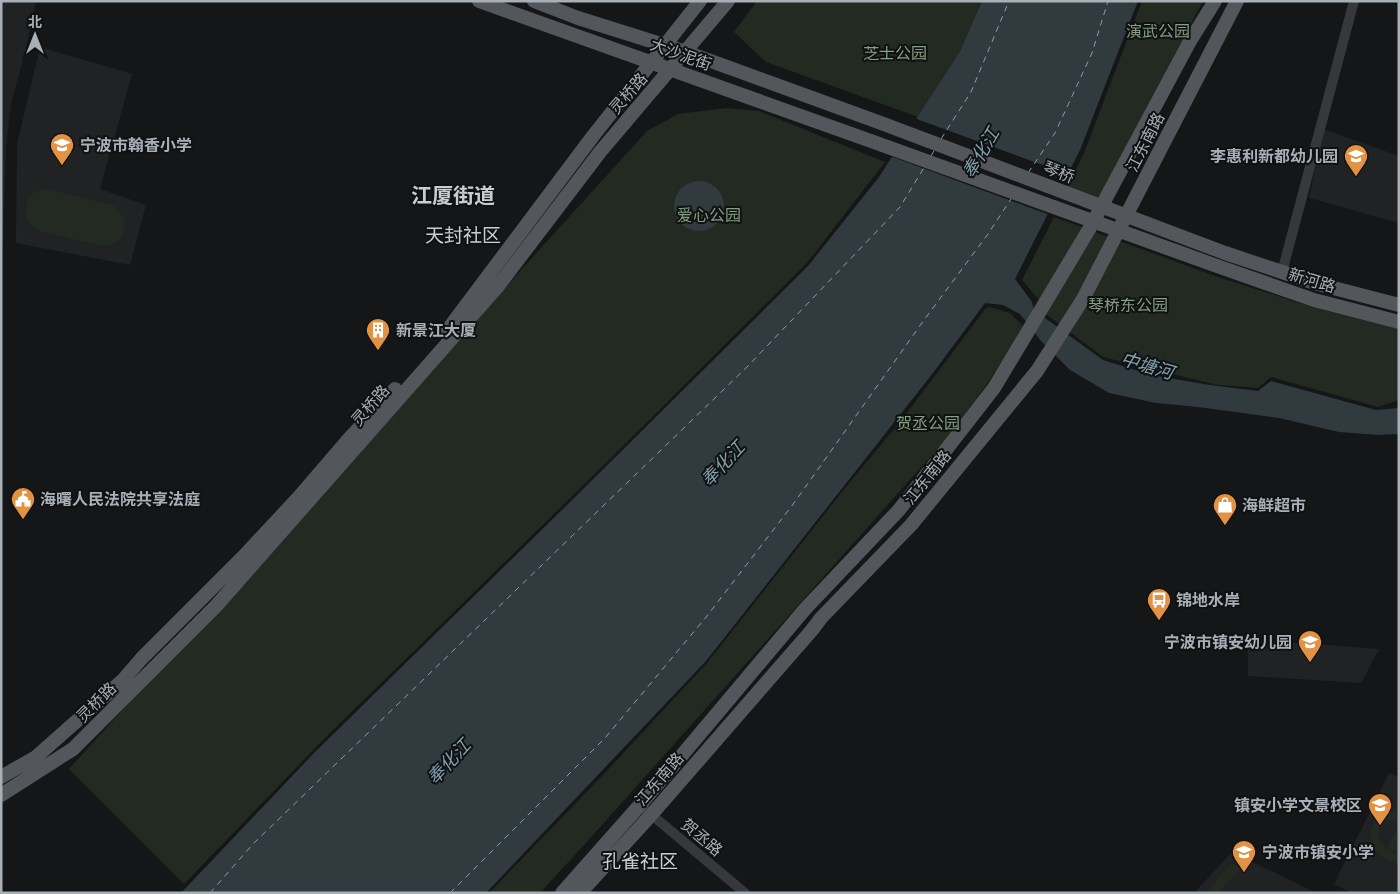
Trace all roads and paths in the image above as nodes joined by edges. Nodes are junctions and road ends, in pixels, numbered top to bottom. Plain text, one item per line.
1 (479, 1) edge
2 (534, 1) edge
3 (700, 1) edge
4 (728, 1) edge
5 (1215, 1) edge
6 (1237, 1) edge
7 (1354, 1) edge
8 (665, 46) junction
9 (686, 52) junction
10 (652, 62) junction
11 (672, 70) junction
12 (881, 123) joint
13 (871, 141) joint
14 (1225, 253) joint
15 (1217, 266) joint
16 (1282, 272) junction
17 (1399, 305) edge
18 (1399, 322) edge
19 (1, 777) edge
20 (1, 795) edge
21 (640, 805) junction
22 (651, 815) junction
23 (562, 893) edge
24 (580, 893) edge
25 (745, 893) edge

1 - 10 main road, 大沙泥街
2 - 8 main road, 大沙泥街
3 - 8 main road, 灵桥路
4 - 9 main road, 灵桥路
5 - 21 main road, 江东南路
6 - 22 main road, 江东南路
7 - 16 street
8 - 9 main road, 大沙泥街
8 - 10 main road, 灵桥路
9 - 11 main road, 灵桥路
9 - 12 main road, 大沙泥街
10 - 11 main road, 大沙泥街
10 - 19 main road, 灵桥路
11 - 13 main road, 大沙泥街
11 - 20 main road, 灵桥路
12 - 14 main road, 琴桥
13 - 15 main road, 琴桥
14 - 16 main road, 新河路
15 - 18 main road, 新河路
16 - 17 main road, 新河路
21 - 22 street, 贺丞路
21 - 23 main road, 江东南路
22 - 24 main road, 江东南路
22 - 25 street, 贺丞路

